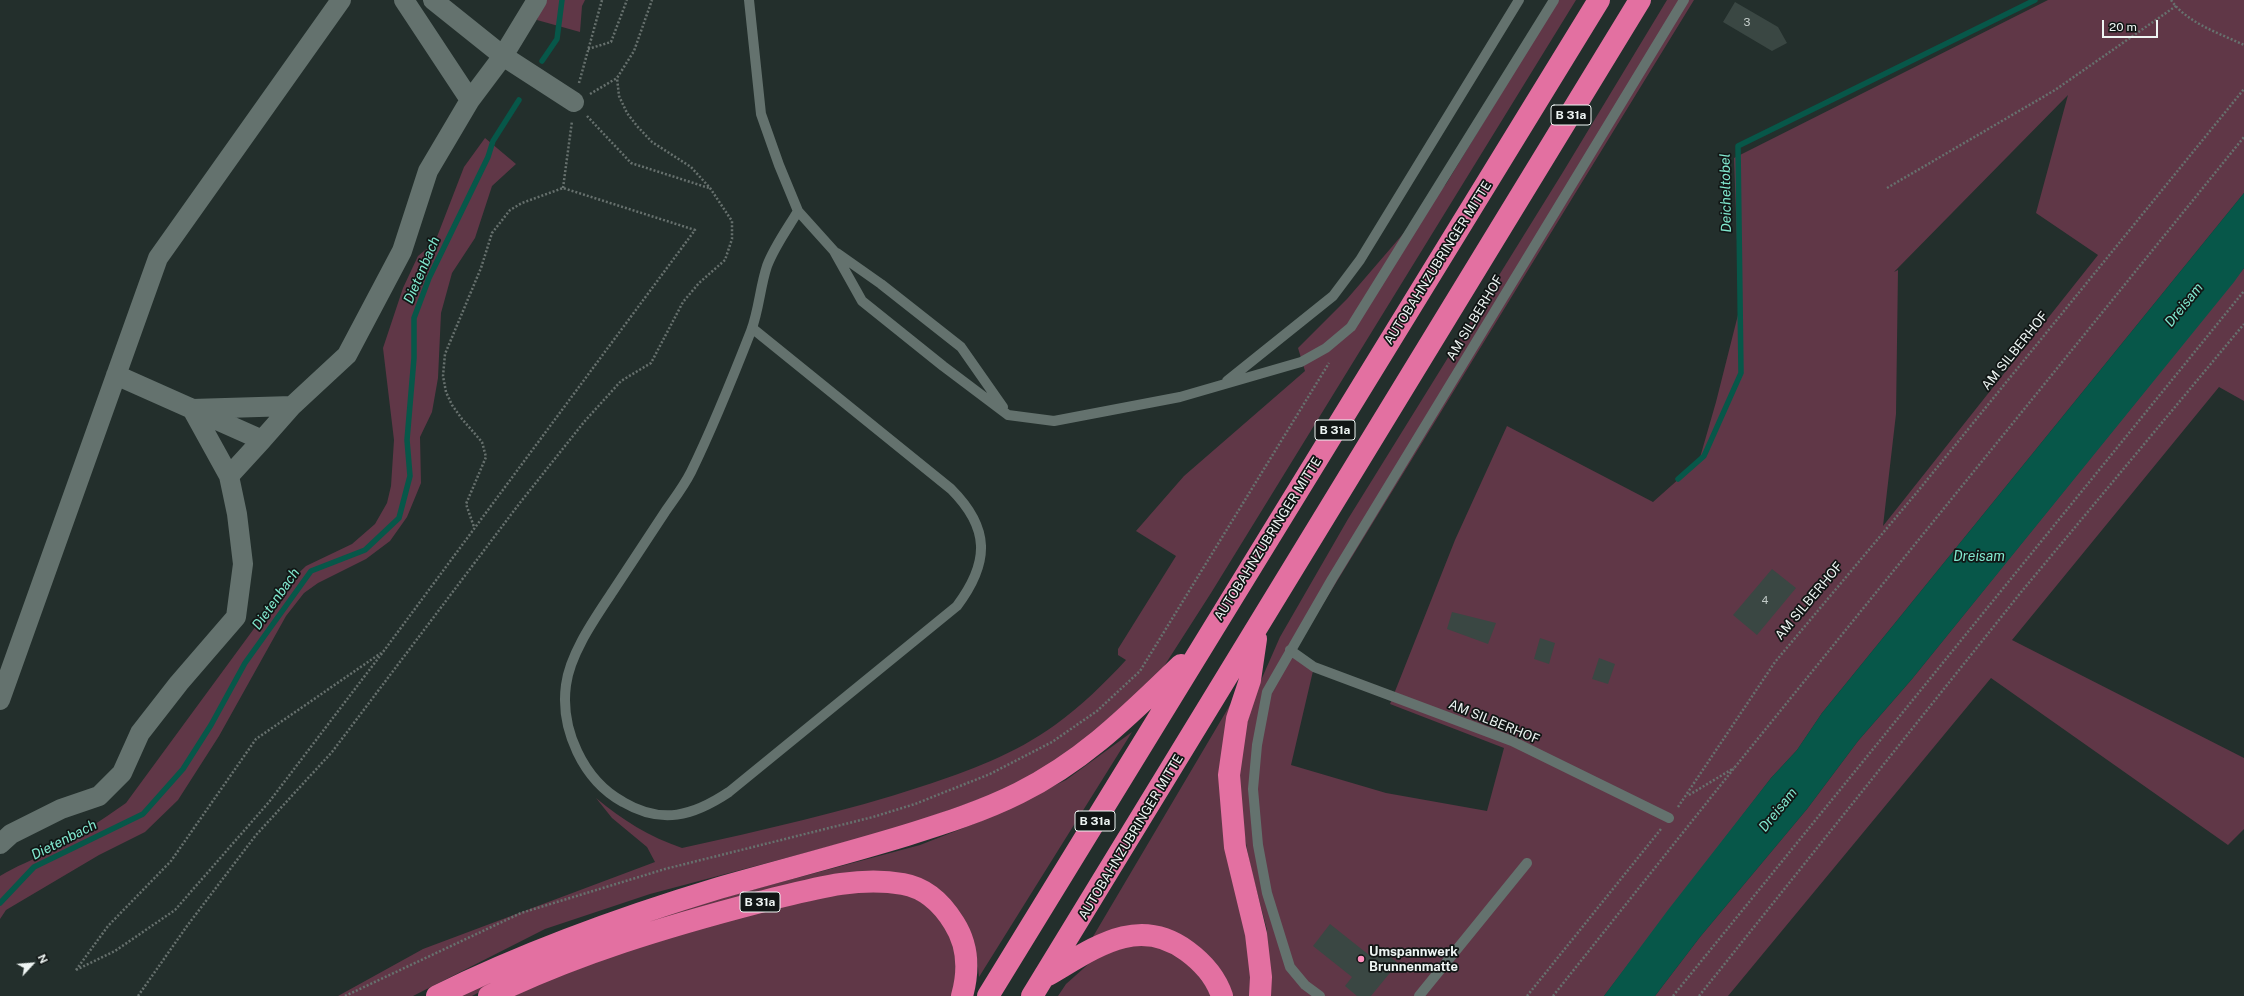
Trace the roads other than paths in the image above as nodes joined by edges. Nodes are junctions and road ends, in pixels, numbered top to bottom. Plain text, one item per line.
1 (341, 0) edge
2 (404, 0) edge
3 (433, 0) edge
4 (536, 0) edge
5 (749, 0) edge
6 (1519, 0) edge
7 (1554, 0) edge
8 (1599, 0) edge
9 (1640, 0) edge
10 (1684, 0) edge
11 (503, 56) junction
12 (470, 100) junction
13 (574, 102) road end
14 (798, 211) junction
15 (834, 251) junction
16 (752, 328) junction
17 (116, 375) junction
18 (1223, 385) junction
19 (292, 406) junction
20 (192, 409) junction
21 (1008, 415) junction
22 (262, 440) junction
23 (229, 476) junction
24 (1257, 630) junction
25 (1203, 645) junction
26 (1290, 650) junction
27 (0, 700) edge
28 (1669, 818) road end
29 (0, 844) edge
30 (1528, 863) dead end
31 (1045, 976) junction
32 (437, 996) edge
33 (488, 996) edge
34 (962, 996) edge
35 (988, 996) edge
36 (1032, 996) edge
37 (1222, 996) edge
38 (1260, 996) edge
39 (1320, 996) edge
40 (1419, 996) edge

1 - 17 street
2 - 12 street
3 - 11 street
4 - 11 street
5 - 14 lane
6 - 18 lane
7 - 18 lane
8 - 25 highway, AUTOBAHNZUBRINGER MITTE / B 31a
9 - 24 highway, AUTOBAHNZUBRINGER MITTE / B 31a
10 - 26 lane, AM SILBERHOF
11 - 12 street
11 - 13 street
12 - 19 street
14 - 15 lane
14 - 16 lane
15 - 21 lane
15 - 21 lane
16 - 16 lane
17 - 20 street
17 - 27 street
18 - 21 lane
19 - 20 street
19 - 22 street
20 - 22 street
20 - 23 street
22 - 23 street
23 - 29 street
24 - 31 highway, AUTOBAHNZUBRINGER MITTE / B 31a
24 - 38 highway, B 31a
25 - 32 highway
25 - 35 highway, AUTOBAHNZUBRINGER MITTE / B 31a
26 - 28 lane, AM SILBERHOF
26 - 39 lane, AM SILBERHOF
30 - 40 lane
31 - 36 highway, AUTOBAHNZUBRINGER MITTE / B 31a
31 - 37 highway
33 - 34 highway, B 31a

